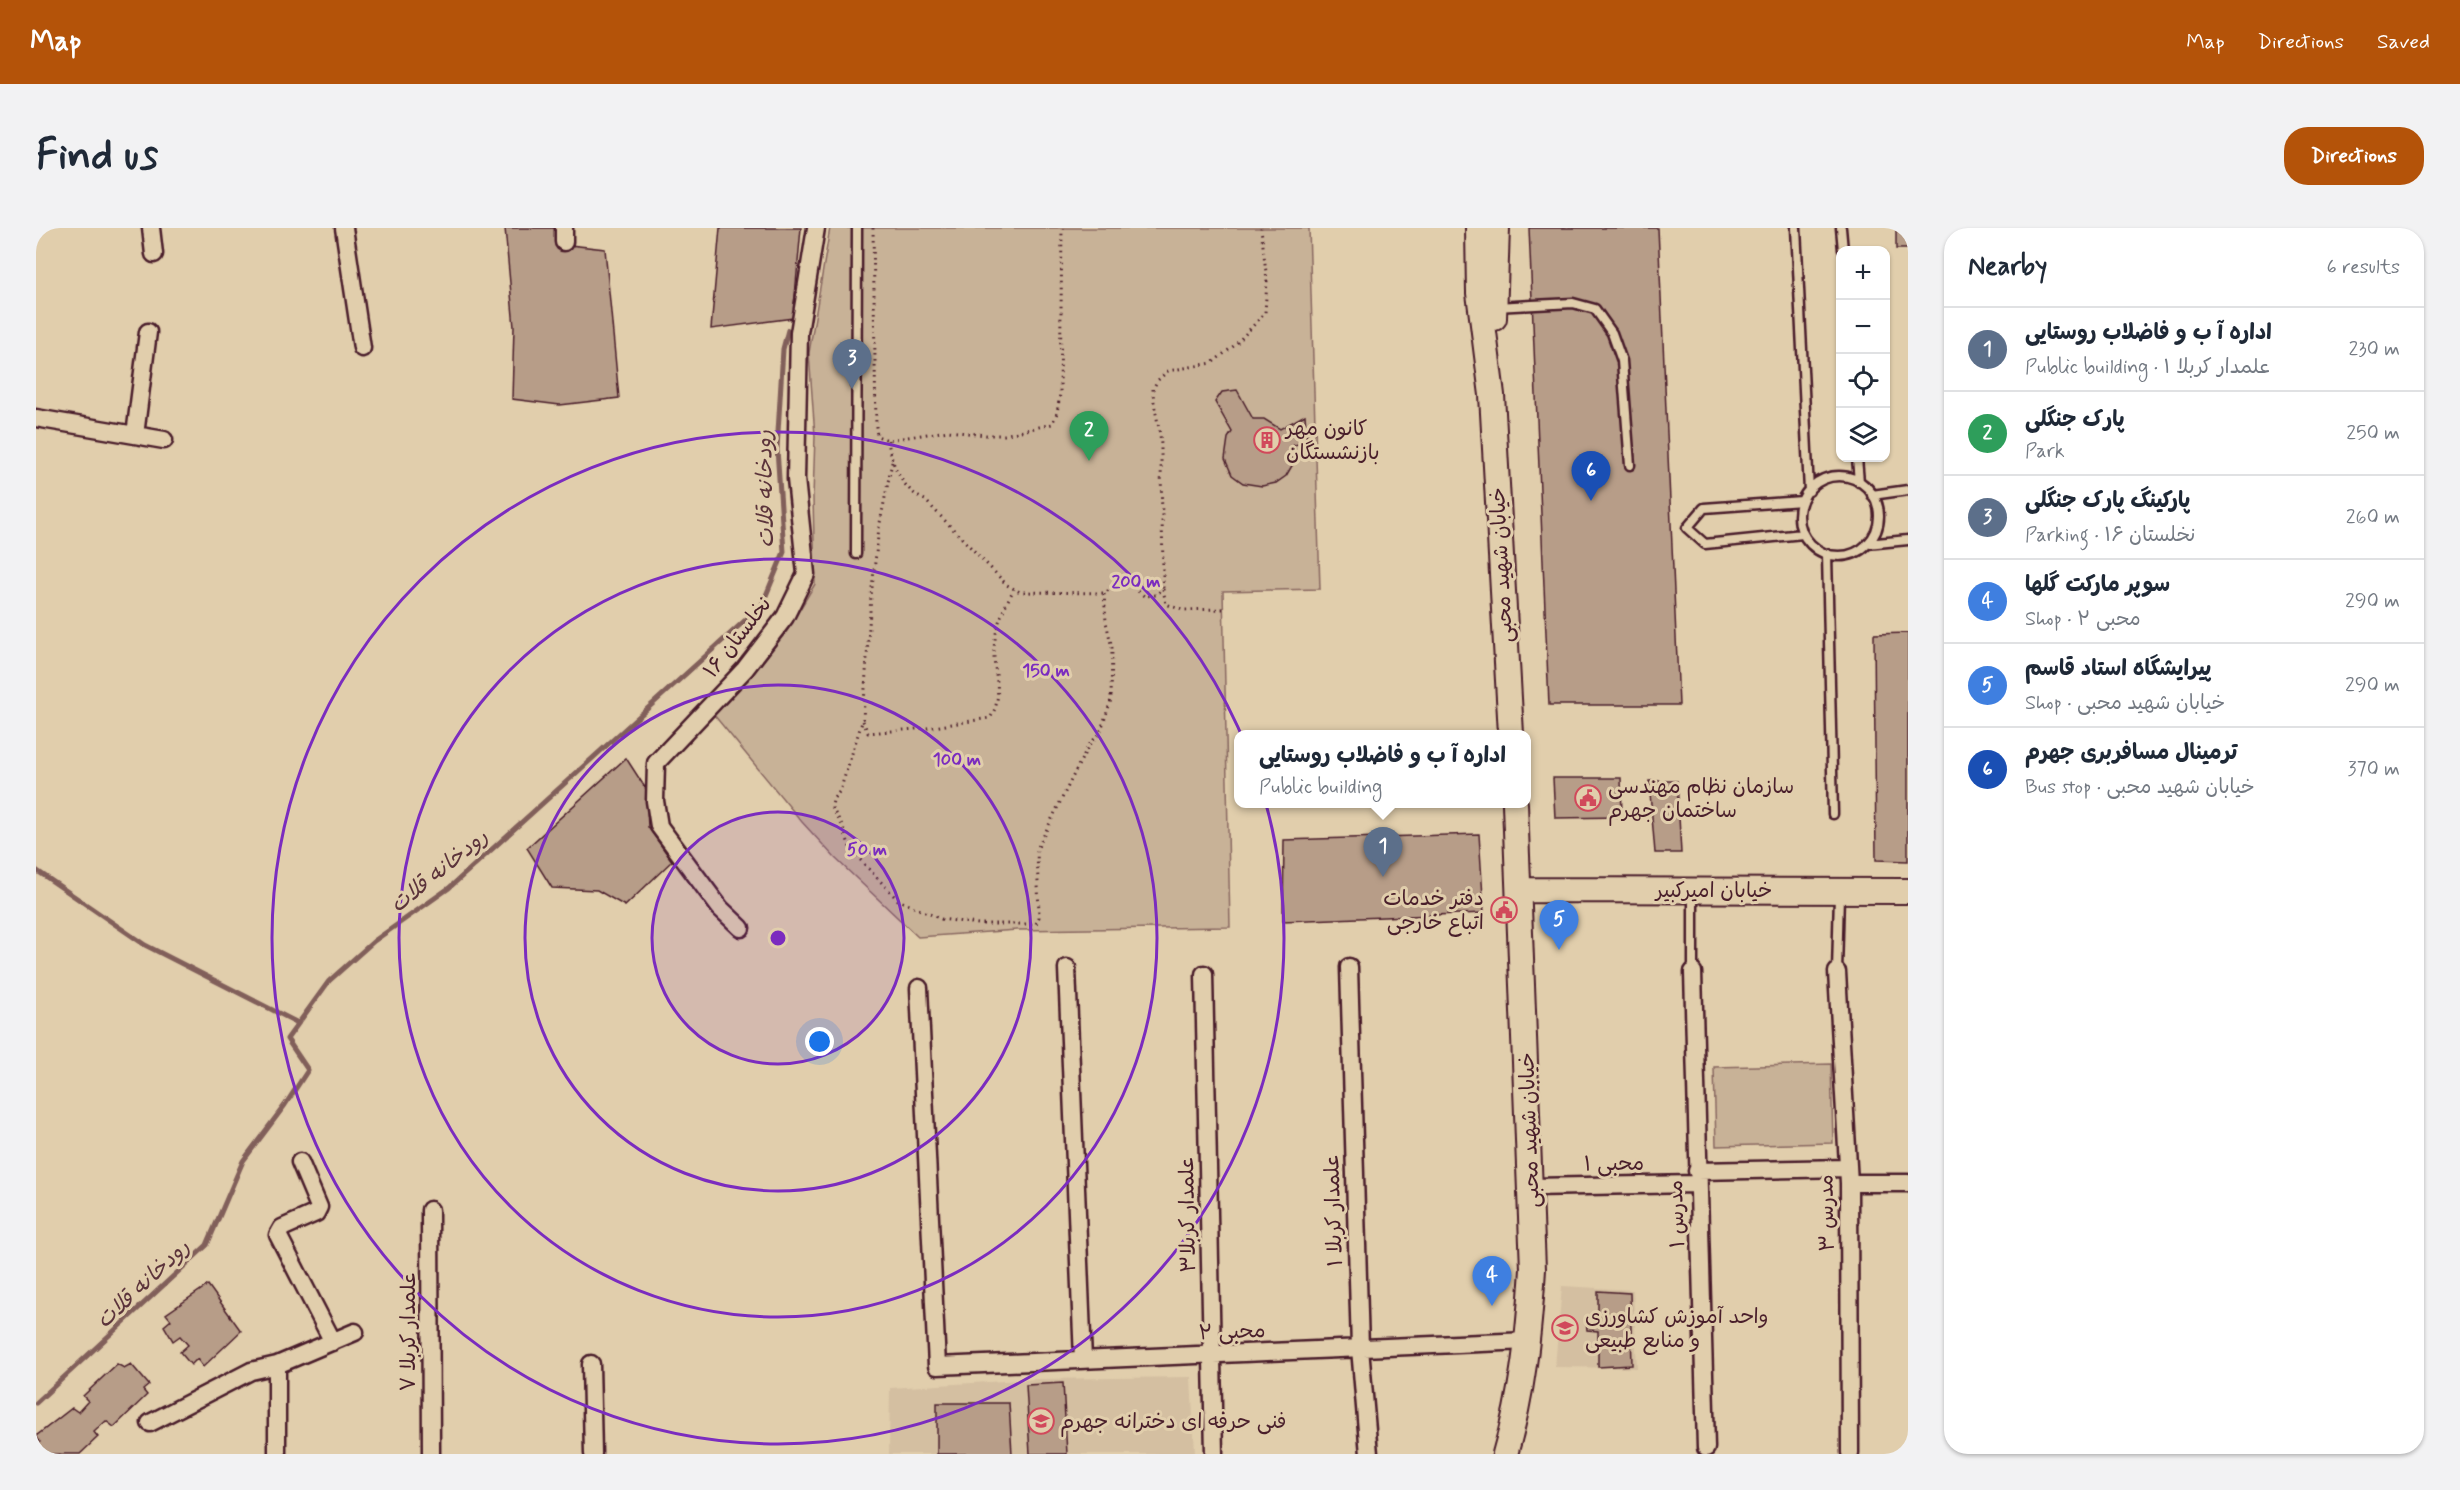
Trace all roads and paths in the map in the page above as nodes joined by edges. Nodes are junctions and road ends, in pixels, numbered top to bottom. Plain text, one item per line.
1 (151, 228) edge
2 (344, 228) edge
3 (816, 228) edge
4 (857, 228) edge
5 (873, 228) edge
6 (1062, 228) edge
7 (1261, 228) edge
8 (1478, 228) edge
9 (1497, 228) edge
10 (1796, 228) edge
11 (1841, 228) edge
12 (1842, 246) edge
13 (154, 254) dead end
14 (1495, 307) junction
15 (148, 332) dead end
16 (362, 348) dead end
17 (1492, 395) junction
18 (36, 418) edge
19 (135, 435) junction
20 (164, 440) dead end
21 (888, 440) junction
22 (892, 462) junction
23 (1857, 462) edge
24 (1630, 465) dead end
25 (1859, 482) junction
26 (1908, 490) edge
27 (1809, 491) junction
28 (1872, 495) junction
29 (1802, 501) junction
30 (1803, 534) junction
31 (1908, 540) edge
32 (1867, 544) junction
33 (856, 554) dead end
34 (1827, 554) junction
35 (1163, 587) junction
36 (1014, 589) junction
37 (1104, 593) junction
38 (1223, 609) dead end
39 (863, 719) junction
40 (1511, 730) edge
41 (1515, 808) edge
42 (1833, 814) dead end
43 (1520, 890) junction
44 (1693, 890) junction
45 (1839, 891) junction
46 (1908, 891) edge
47 (741, 928) dead end
48 (1349, 967) dead end
49 (1066, 968) dead end
50 (1693, 972) joint
51 (1837, 972) joint
52 (1204, 974) dead end
53 (919, 988) dead end
54 (300, 1162) dead end
55 (1849, 1175) junction
56 (1697, 1178) junction
57 (1908, 1183) edge
58 (1531, 1187) junction
59 (430, 1210) dead end
60 (355, 1332) dead end
61 (1528, 1341) junction
62 (333, 1342) junction
63 (1360, 1348) junction
64 (1213, 1354) junction
65 (1083, 1360) junction
66 (591, 1364) dead end
67 (277, 1365) junction
68 (150, 1423) dead end
69 (1706, 1451) edge
70 (1850, 1453) edge
71 (277, 1454) edge
72 (431, 1454) edge
73 (593, 1454) edge
74 (1214, 1454) edge
75 (1369, 1454) edge
76 (1505, 1454) edge

1 - 13 street
2 - 16 street
3 - 47 street, نخلستان ۱۶
4 - 33 lane
5 - 21 path
6 - 21 path
7 - 35 path
8 - 17 main road, خیابان شهید محبی
9 - 14 main road, خیابان شهید محبی
10 - 27 lane
11 - 12 lane
14 - 17 main road, خیابان شهید محبی
14 - 24 lane
15 - 19 street
17 - 40 main road, خیابان شهید محبی
18 - 19 street
19 - 20 street
21 - 22 path
22 - 36 path
22 - 39 path
23 - 25 lane
25 - 27 lane
25 - 28 lane
26 - 28 lane
27 - 29 lane
28 - 32 lane
29 - 30 lane
29 - 30 lane
30 - 34 lane
31 - 32 lane
32 - 34 lane
34 - 42 lane
35 - 37 path
35 - 38 path
36 - 37 path
36 - 39 path
37 - 39 path
41 - 43 main road, خیابان شهید محبی
43 - 44 main road, خیابان امیرکبیر
43 - 58 main road, خیابان شهید محبی
44 - 45 main road, خیابان امیرکبیر
44 - 50 lane
45 - 46 main road, خیابان امیرکبیر
45 - 51 lane
48 - 63 street, علمدار کربلا ۱
49 - 65 street
50 - 56 street, مدرس ۱
51 - 55 street, مدرس ۳
52 - 64 street, علمدار کربلا۳
53 - 65 street, محبی ۲
54 - 62 street
55 - 56 street, محبی ۱
55 - 57 street, محبی ۱
55 - 70 street, مدرس ۳
56 - 58 street, محبی ۱
56 - 69 street, مدرس ۱
58 - 61 main road, خیابان شهید محبی
59 - 72 street, علمدار کربلا ۷
60 - 62 street
61 - 63 street, محبی ۲
61 - 76 main road, خیابان شهید محبی
62 - 67 street
63 - 64 street, محبی ۲
63 - 75 street, علمدار کربلا ۱
64 - 65 street, محبی ۲
64 - 74 street, علمدار کربلا۳
66 - 73 street
67 - 68 street
67 - 71 street

